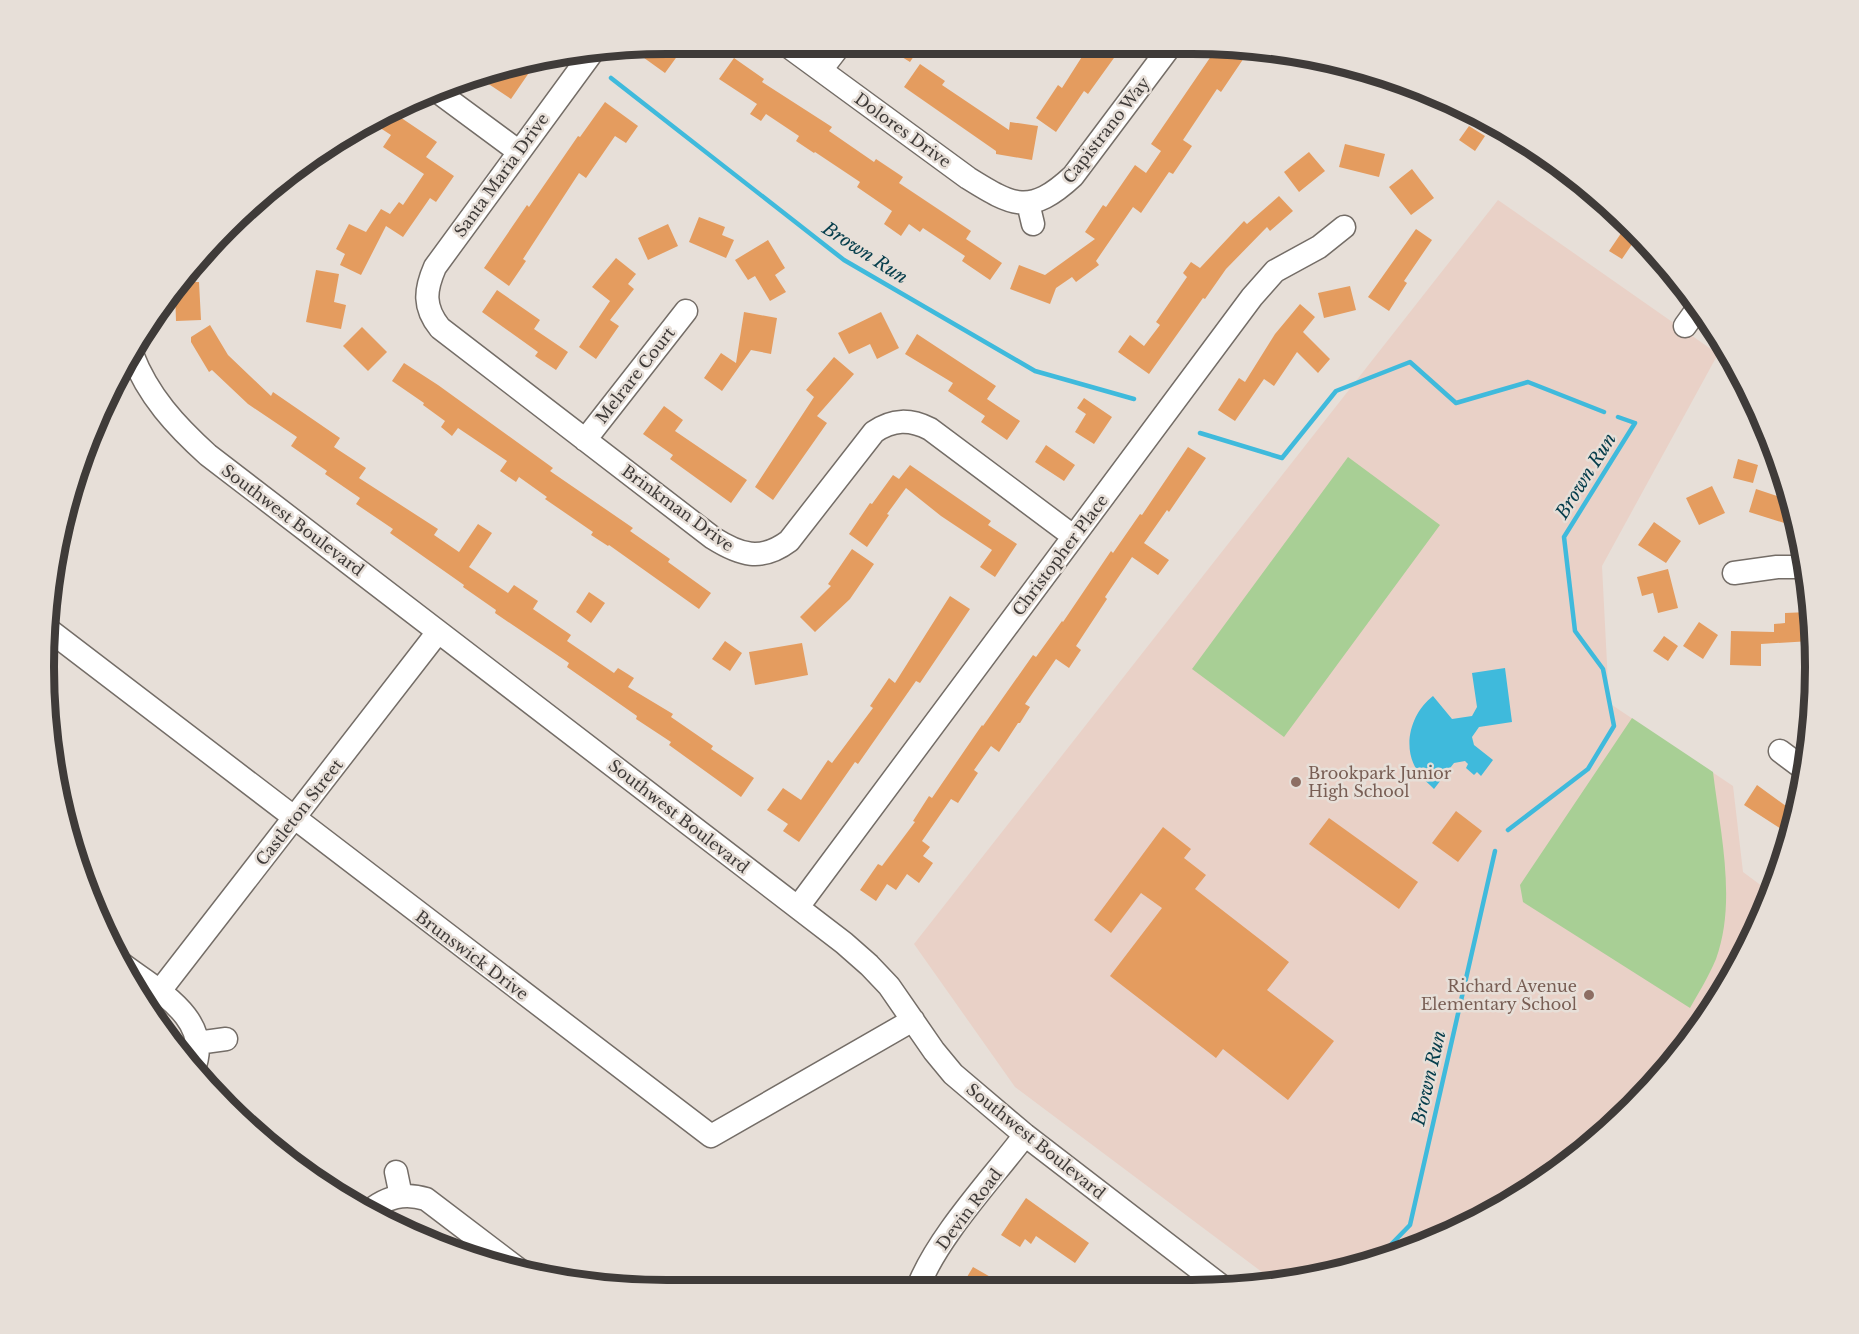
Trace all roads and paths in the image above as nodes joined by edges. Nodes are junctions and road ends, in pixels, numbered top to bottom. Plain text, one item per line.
1 (799, 54) edge
2 (833, 54) edge
3 (1164, 54) edge
4 (587, 59) edge
5 (821, 70) junction
6 (444, 97) edge
7 (518, 151) junction
8 (1030, 214) joint
9 (1344, 227) dead end
10 (418, 305) joint
11 (686, 311) dead end
12 (135, 362) edge
13 (585, 440) junction
14 (1074, 536) junction
15 (1796, 567) edge
16 (1734, 573) dead end
17 (438, 632) junction
18 (55, 635) edge
19 (1780, 751) dead end
20 (1797, 764) edge
21 (293, 819) junction
22 (798, 907) junction
23 (137, 975) edge
24 (159, 992) junction
25 (913, 1020) junction
26 (226, 1040) dead end
27 (197, 1043) junction
28 (196, 1059) edge
29 (1025, 1135) junction
30 (396, 1172) dead end
31 (401, 1196) junction
32 (375, 1206) edge
33 (503, 1257) edge
34 (922, 1280) edge
35 (1210, 1280) edge

1 - 5 street, Dolores Drive
2 - 5 street
3 - 8 street, Capistrano Way
4 - 7 street, Santa Maria Drive
5 - 8 street, Dolores Drive
6 - 7 street
7 - 10 street, Santa Maria Drive
9 - 14 street, Christopher Place
10 - 13 street, Brinkman Drive
11 - 13 street, Melrare Court
12 - 17 street, Southwest Boulevard
13 - 14 street, Brinkman Drive
14 - 22 street, Christopher Place
15 - 16 street
17 - 21 street, Castleton Street
17 - 22 street, Southwest Boulevard
18 - 21 street, Brunswick Drive
19 - 20 street
21 - 24 street, Castleton Street
21 - 25 street, Brunswick Drive
22 - 25 street, Southwest Boulevard
23 - 24 street
24 - 27 street
25 - 29 street, Southwest Boulevard
26 - 27 street
27 - 28 street
29 - 34 street, Devin Road
29 - 35 street, Southwest Boulevard
30 - 31 street
31 - 32 street
31 - 33 street

